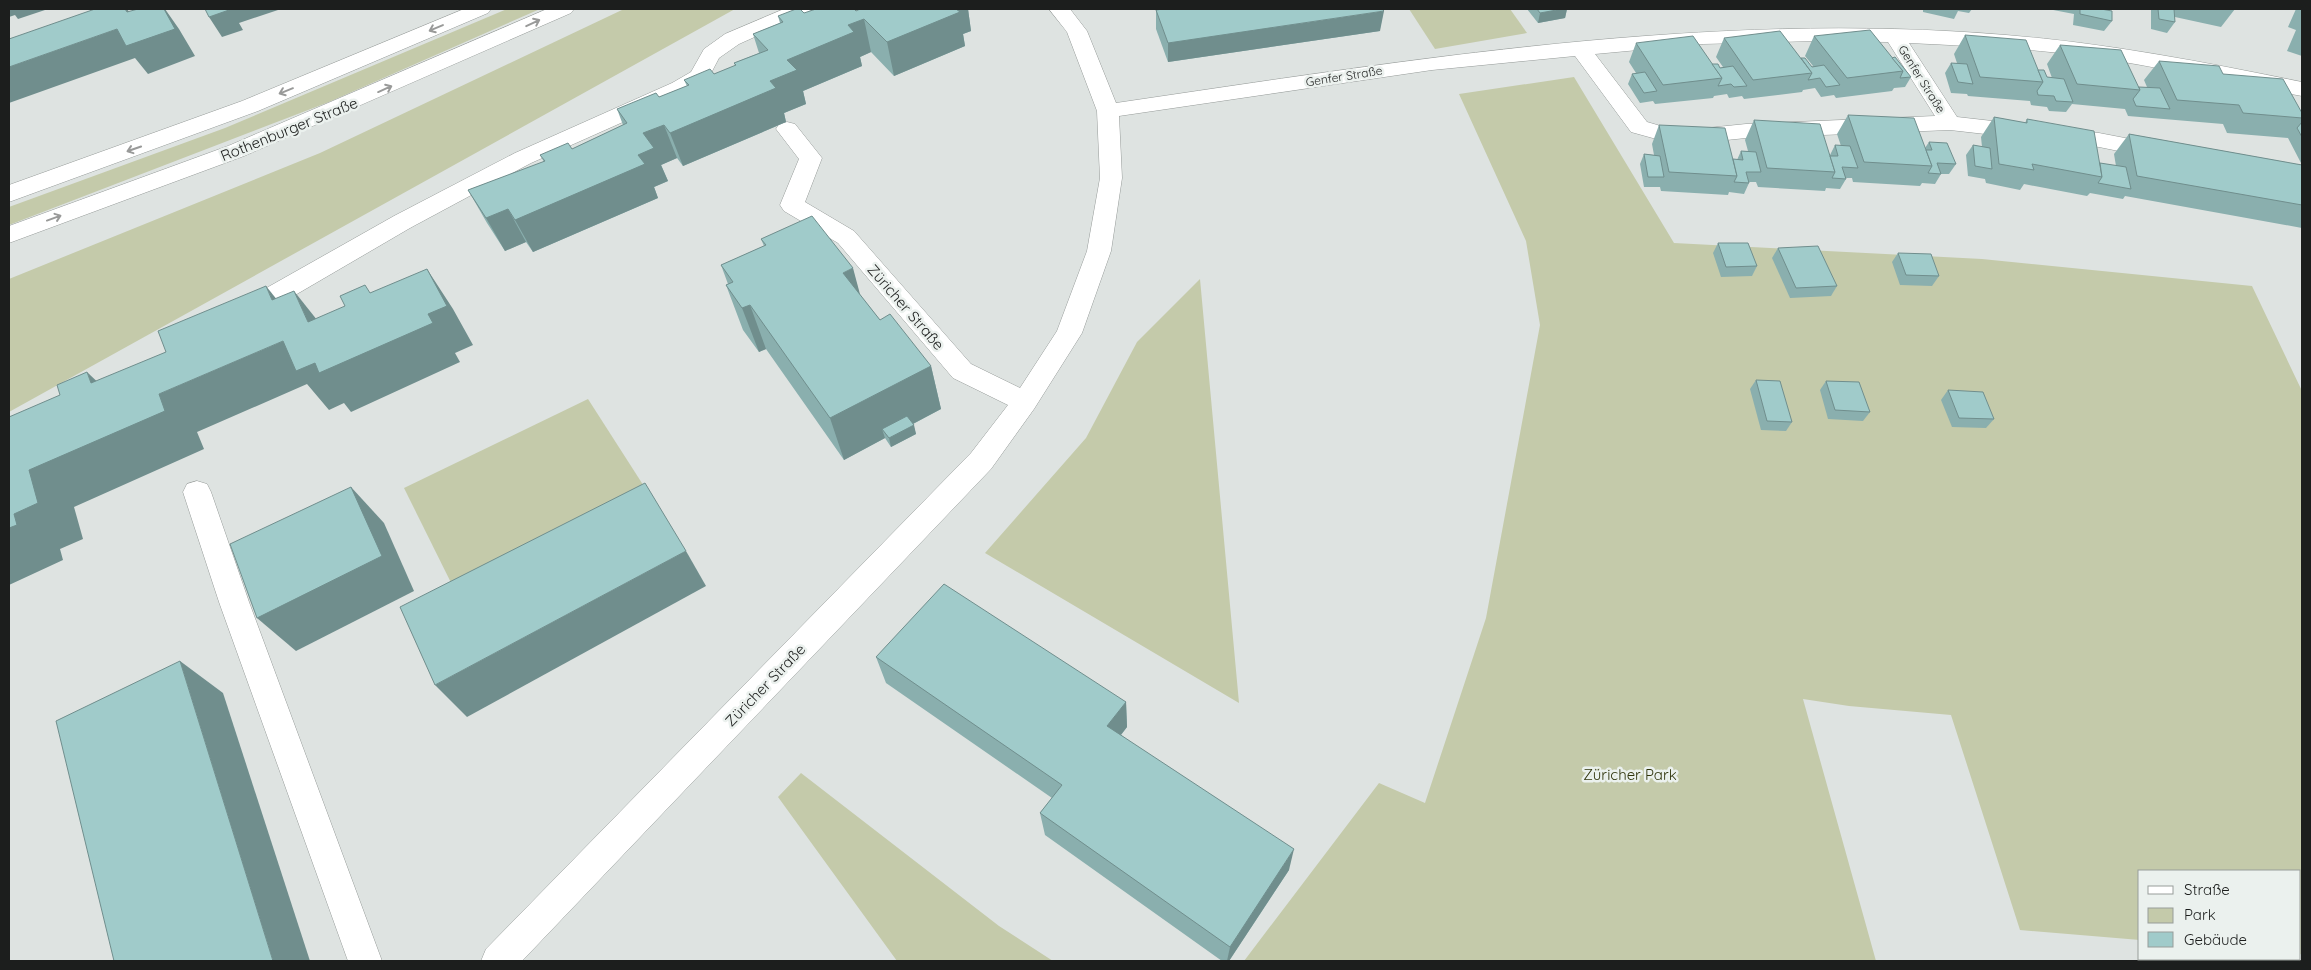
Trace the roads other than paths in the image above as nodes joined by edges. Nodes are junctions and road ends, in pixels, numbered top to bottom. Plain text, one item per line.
1 (481, 9) edge
2 (564, 9) edge
3 (801, 9) edge
4 (1059, 9) edge
5 (1894, 36) junction
6 (1580, 49) junction
7 (2302, 89) edge
8 (1108, 112) junction
9 (1950, 123) junction
10 (787, 129) dead end
11 (2175, 154) edge
12 (9, 194) edge
13 (9, 235) edge
14 (222, 325) edge
15 (1025, 402) junction
16 (196, 492) dead end
17 (365, 961) edge
18 (498, 961) edge

1 -> 12 street
13 -> 2 street, Rothenburger Straße
3 - 14 street
4 - 8 street, Züricher Straße
5 - 6 street, Genfer Straße
5 - 7 street, Genfer Straße
5 - 9 street, Genfer Straße
6 - 8 street, Genfer Straße
6 - 9 street, Genfer Straße
8 - 15 street, Züricher Straße
9 - 11 street, Genfer Straße
10 - 15 street, Züricher Straße
15 - 18 street, Züricher Straße
16 - 17 street

